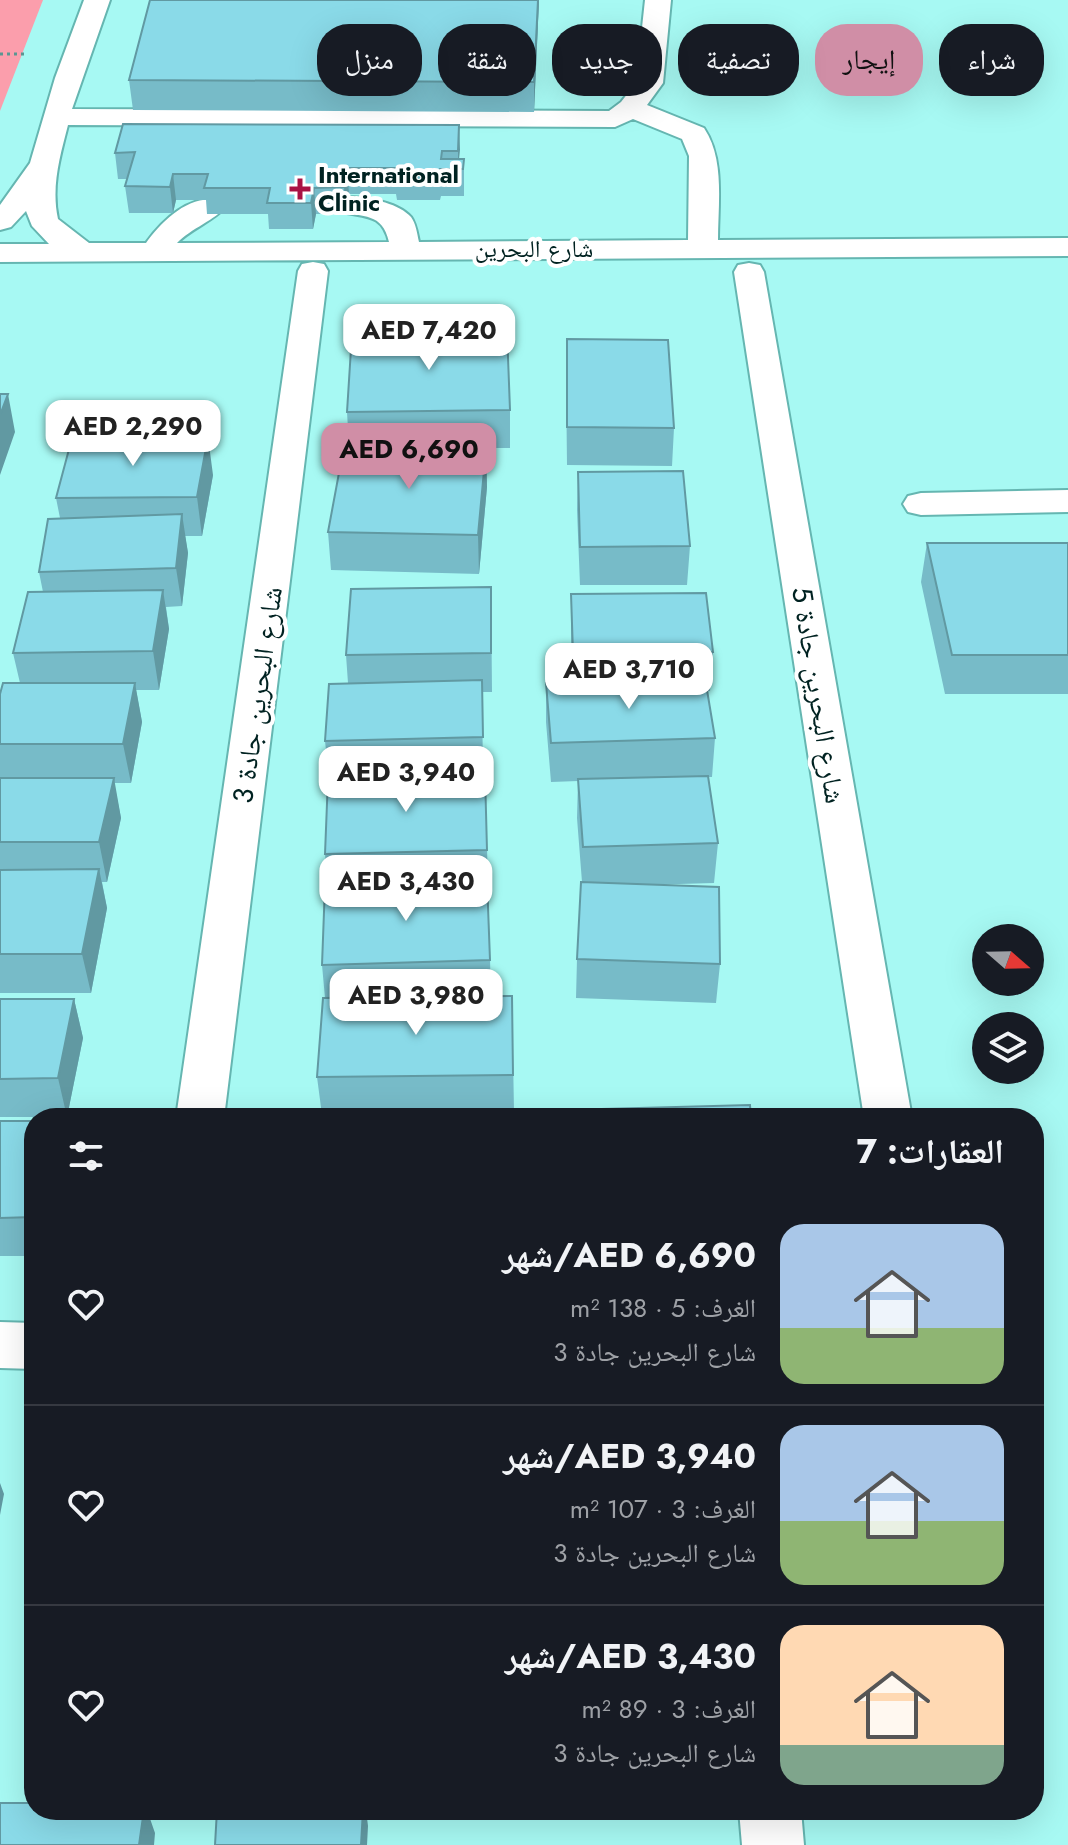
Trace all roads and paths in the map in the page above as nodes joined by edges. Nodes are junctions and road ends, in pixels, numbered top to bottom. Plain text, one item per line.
1 (97, 0) edge
2 (658, 0) edge
3 (631, 108) junction
4 (58, 117) junction
5 (42, 167) junction
6 (348, 205) edge
7 (210, 207) edge
8 (0, 221) edge
9 (1068, 247) edge
10 (703, 248) junction
11 (406, 249) junction
12 (156, 250) junction
13 (81, 252) junction
14 (0, 253) edge
15 (313, 271) junction
16 (749, 272) junction
17 (1068, 273) edge
18 (0, 275) edge
19 (1068, 501) edge
20 (921, 504) dead end
21 (201, 1108) edge
22 (886, 1108) edge
23 (0, 1345) edge
24 (24, 1346) edge
25 (771, 1820) edge
26 (773, 1845) edge

1 - 4 street
2 - 3 street
3 - 4 street
3 - 10 street
4 - 5 street
5 - 8 street
5 - 13 street
6 - 11 street
7 - 12 street
9 - 10 street, شارع البحرين
10 - 11 street, شارع البحرين
11 - 12 street, شارع البحرين
12 - 13 street, شارع البحرين
13 - 14 street, شارع البحرين
15 - 16 street, شارع البحرين
15 - 18 street, شارع البحرين
15 - 21 street, شارع البحرين جادة 3
16 - 17 street, شارع البحرين
16 - 22 street, شارع البحرين جادة 5
19 - 20 street
23 - 24 street
25 - 26 street

